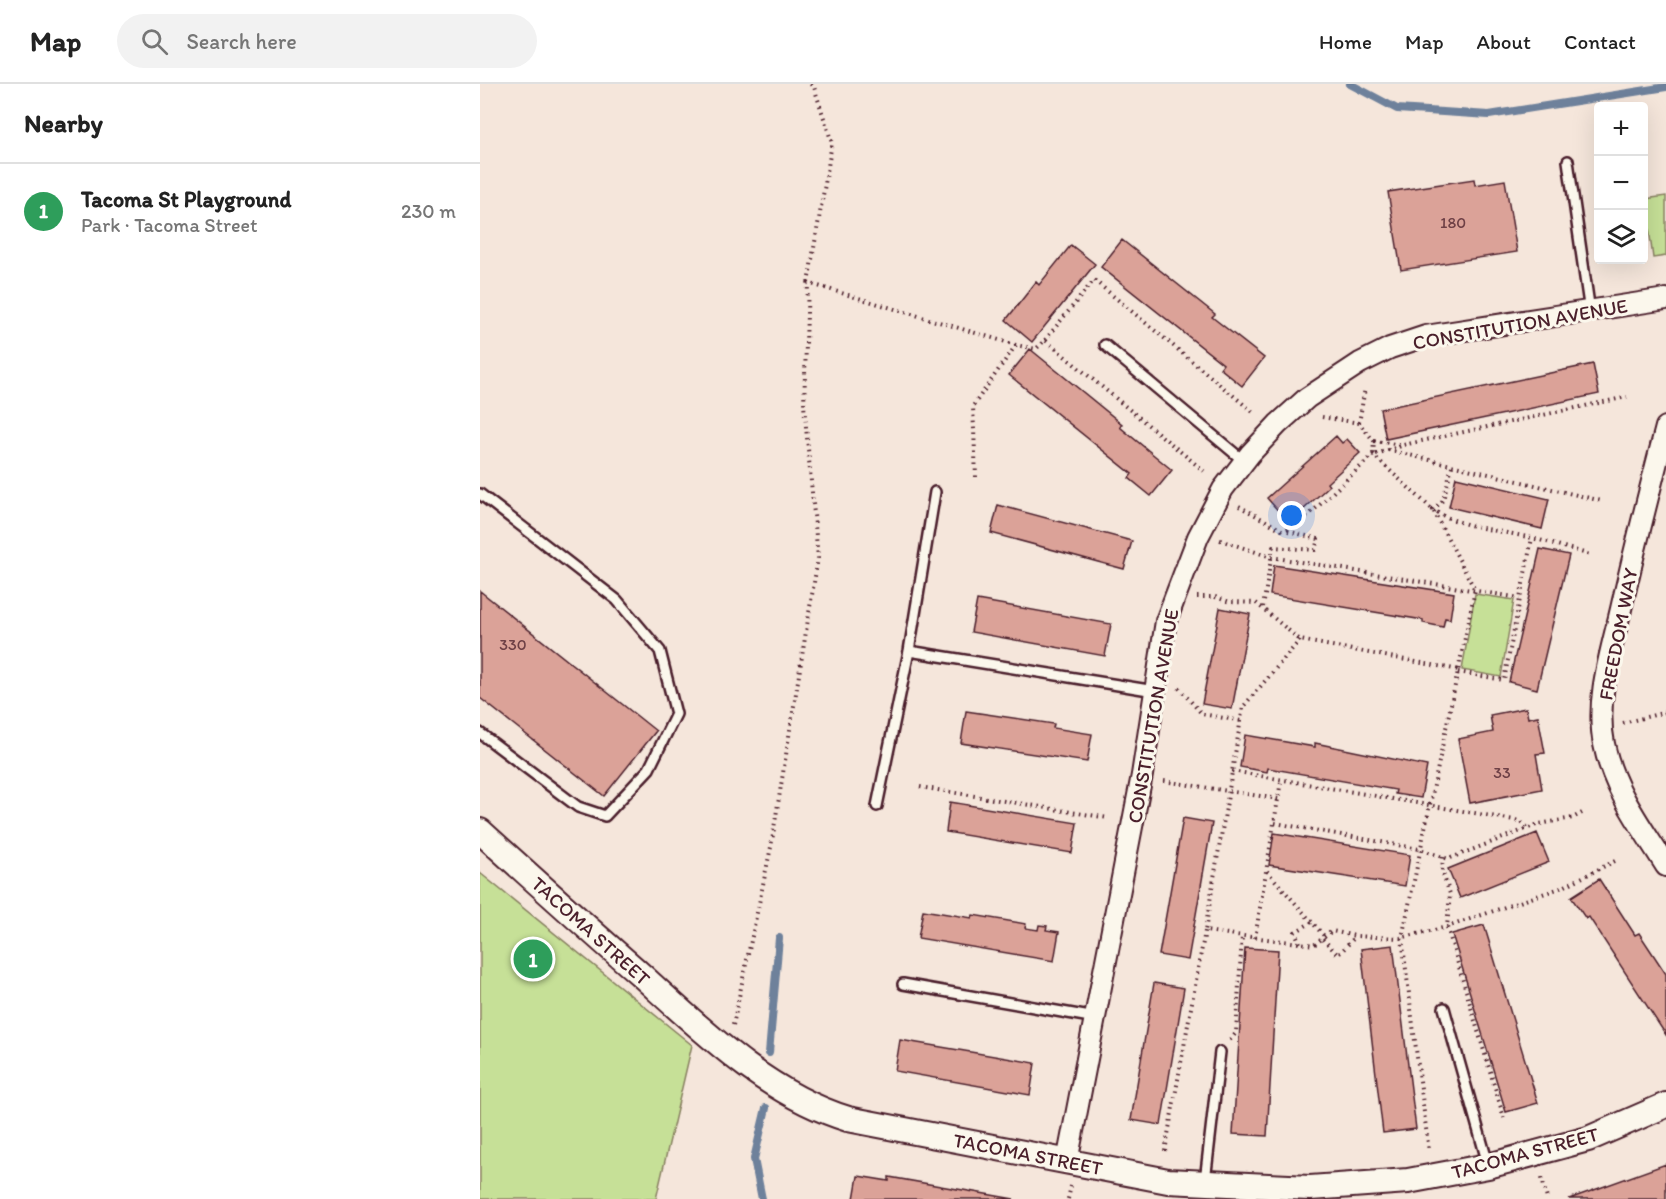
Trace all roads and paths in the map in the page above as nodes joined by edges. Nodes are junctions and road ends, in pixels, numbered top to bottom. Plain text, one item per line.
1 (810, 84) edge
2 (1568, 160) dead end
3 (808, 283) junction
4 (1666, 299) edge
5 (1590, 312) junction
6 (1045, 340) junction
7 (1016, 345) junction
8 (1105, 345) dead end
9 (1365, 388) dead end
10 (1627, 398) dead end
11 (1253, 412) dead end
12 (1322, 417) dead end
13 (1359, 423) junction
14 (1666, 427) edge
15 (1374, 441) junction
16 (1403, 445) junction
17 (1388, 450) junction
18 (1372, 455) junction
19 (1245, 462) junction
20 (1452, 465) junction
21 (1204, 471) dead end
22 (976, 477) dead end
23 (935, 492) dead end
24 (480, 494) edge
25 (1602, 501) dead end
26 (1238, 505) dead end
27 (1433, 510) junction
28 (1281, 530) junction
29 (1532, 538) junction
30 (1219, 540) dead end
31 (1590, 555) dead end
32 (1271, 557) junction
33 (1474, 590) junction
34 (1196, 597) dead end
35 (1520, 598) junction
36 (1263, 608) junction
37 (1300, 640) junction
38 (909, 651) junction
39 (1458, 671) junction
40 (1179, 688) dead end
41 (1155, 691) junction
42 (1666, 712) edge
43 (1241, 721) junction
44 (1602, 728) junction
45 (480, 733) edge
46 (1232, 771) junction
47 (1281, 780) junction
48 (1164, 781) dead end
49 (920, 787) dead end
50 (1229, 791) junction
51 (1279, 799) junction
52 (1430, 804) junction
53 (877, 806) dead end
54 (1582, 813) dead end
55 (1108, 818) dead end
56 (1275, 823) junction
57 (1529, 829) junction
58 (480, 831) edge
59 (1420, 849) junction
60 (1443, 857) junction
61 (1615, 861) dead end
62 (1666, 866) edge
63 (1267, 870) junction
64 (1312, 922) junction
65 (1448, 927) junction
66 (1205, 931) junction
67 (1242, 936) junction
68 (1355, 936) junction
69 (1255, 938) junction
70 (1324, 938) junction
71 (1402, 938) junction
72 (1300, 943) junction
73 (903, 984) dead end
74 (1444, 1008) dead end
75 (1096, 1018) junction
76 (728, 1051) junction
77 (1220, 1052) joint
78 (1666, 1105) edge
79 (1504, 1118) dead end
80 (1166, 1151) dead end
81 (1429, 1152) dead end
82 (1488, 1166) junction
83 (1069, 1172) junction
84 (1542, 1178) dead end
85 (1205, 1184) junction
86 (1068, 1199) edge
87 (1547, 1199) edge

1 - 3 path
2 - 5 lane
3 - 7 path
3 - 76 path
4 - 5 street, CONSTITUTION AVENUE
5 - 19 street, CONSTITUTION AVENUE
6 - 7 path
6 - 11 path
6 - 21 path
7 - 22 path
8 - 19 lane
9 - 13 path
10 - 16 path
12 - 13 path
13 - 15 path
14 - 44 street, FREEDOM WAY
15 - 16 path
15 - 18 path
16 - 17 path
17 - 18 path
17 - 20 path
18 - 27 path
18 - 28 path
19 - 41 street, CONSTITUTION AVENUE
20 - 25 path
20 - 27 path
23 - 38 lane
24 - 45 lane
26 - 28 path
27 - 29 path
27 - 33 path
28 - 32 path
29 - 31 path
29 - 35 path
30 - 32 path
32 - 33 path
32 - 36 path
33 - 35 path
33 - 39 path
34 - 36 path
35 - 39 path
36 - 37 path
37 - 39 path
37 - 43 path
38 - 41 lane
38 - 53 lane
39 - 52 path
40 - 43 path
41 - 75 street, CONSTITUTION AVENUE
42 - 44 path
43 - 46 path
44 - 62 street, FREEDOM WAY
46 - 47 path
46 - 50 path
47 - 51 path
47 - 52 path
48 - 50 path
49 - 55 path
50 - 51 path
50 - 66 path
51 - 56 path
52 - 57 path
52 - 59 path
54 - 57 path
56 - 59 path
56 - 63 path
57 - 60 path
58 - 76 street, TACOMA STREET
59 - 60 path
59 - 71 path
60 - 65 path
61 - 65 path
63 - 64 path
63 - 69 path
64 - 70 path
64 - 72 path
65 - 71 path
65 - 79 path
66 - 67 path
66 - 80 path
67 - 69 path
67 - 77 path
68 - 70 path
68 - 70 path
68 - 71 path
69 - 72 path
70 - 72 path
71 - 81 path
73 - 75 lane
74 - 82 lane
75 - 83 street, CONSTITUTION AVENUE
76 - 83 street, TACOMA STREET
77 - 85 lane
78 - 82 street, TACOMA STREET
82 - 85 street, TACOMA STREET
83 - 85 street, TACOMA STREET
83 - 86 path
84 - 87 path

